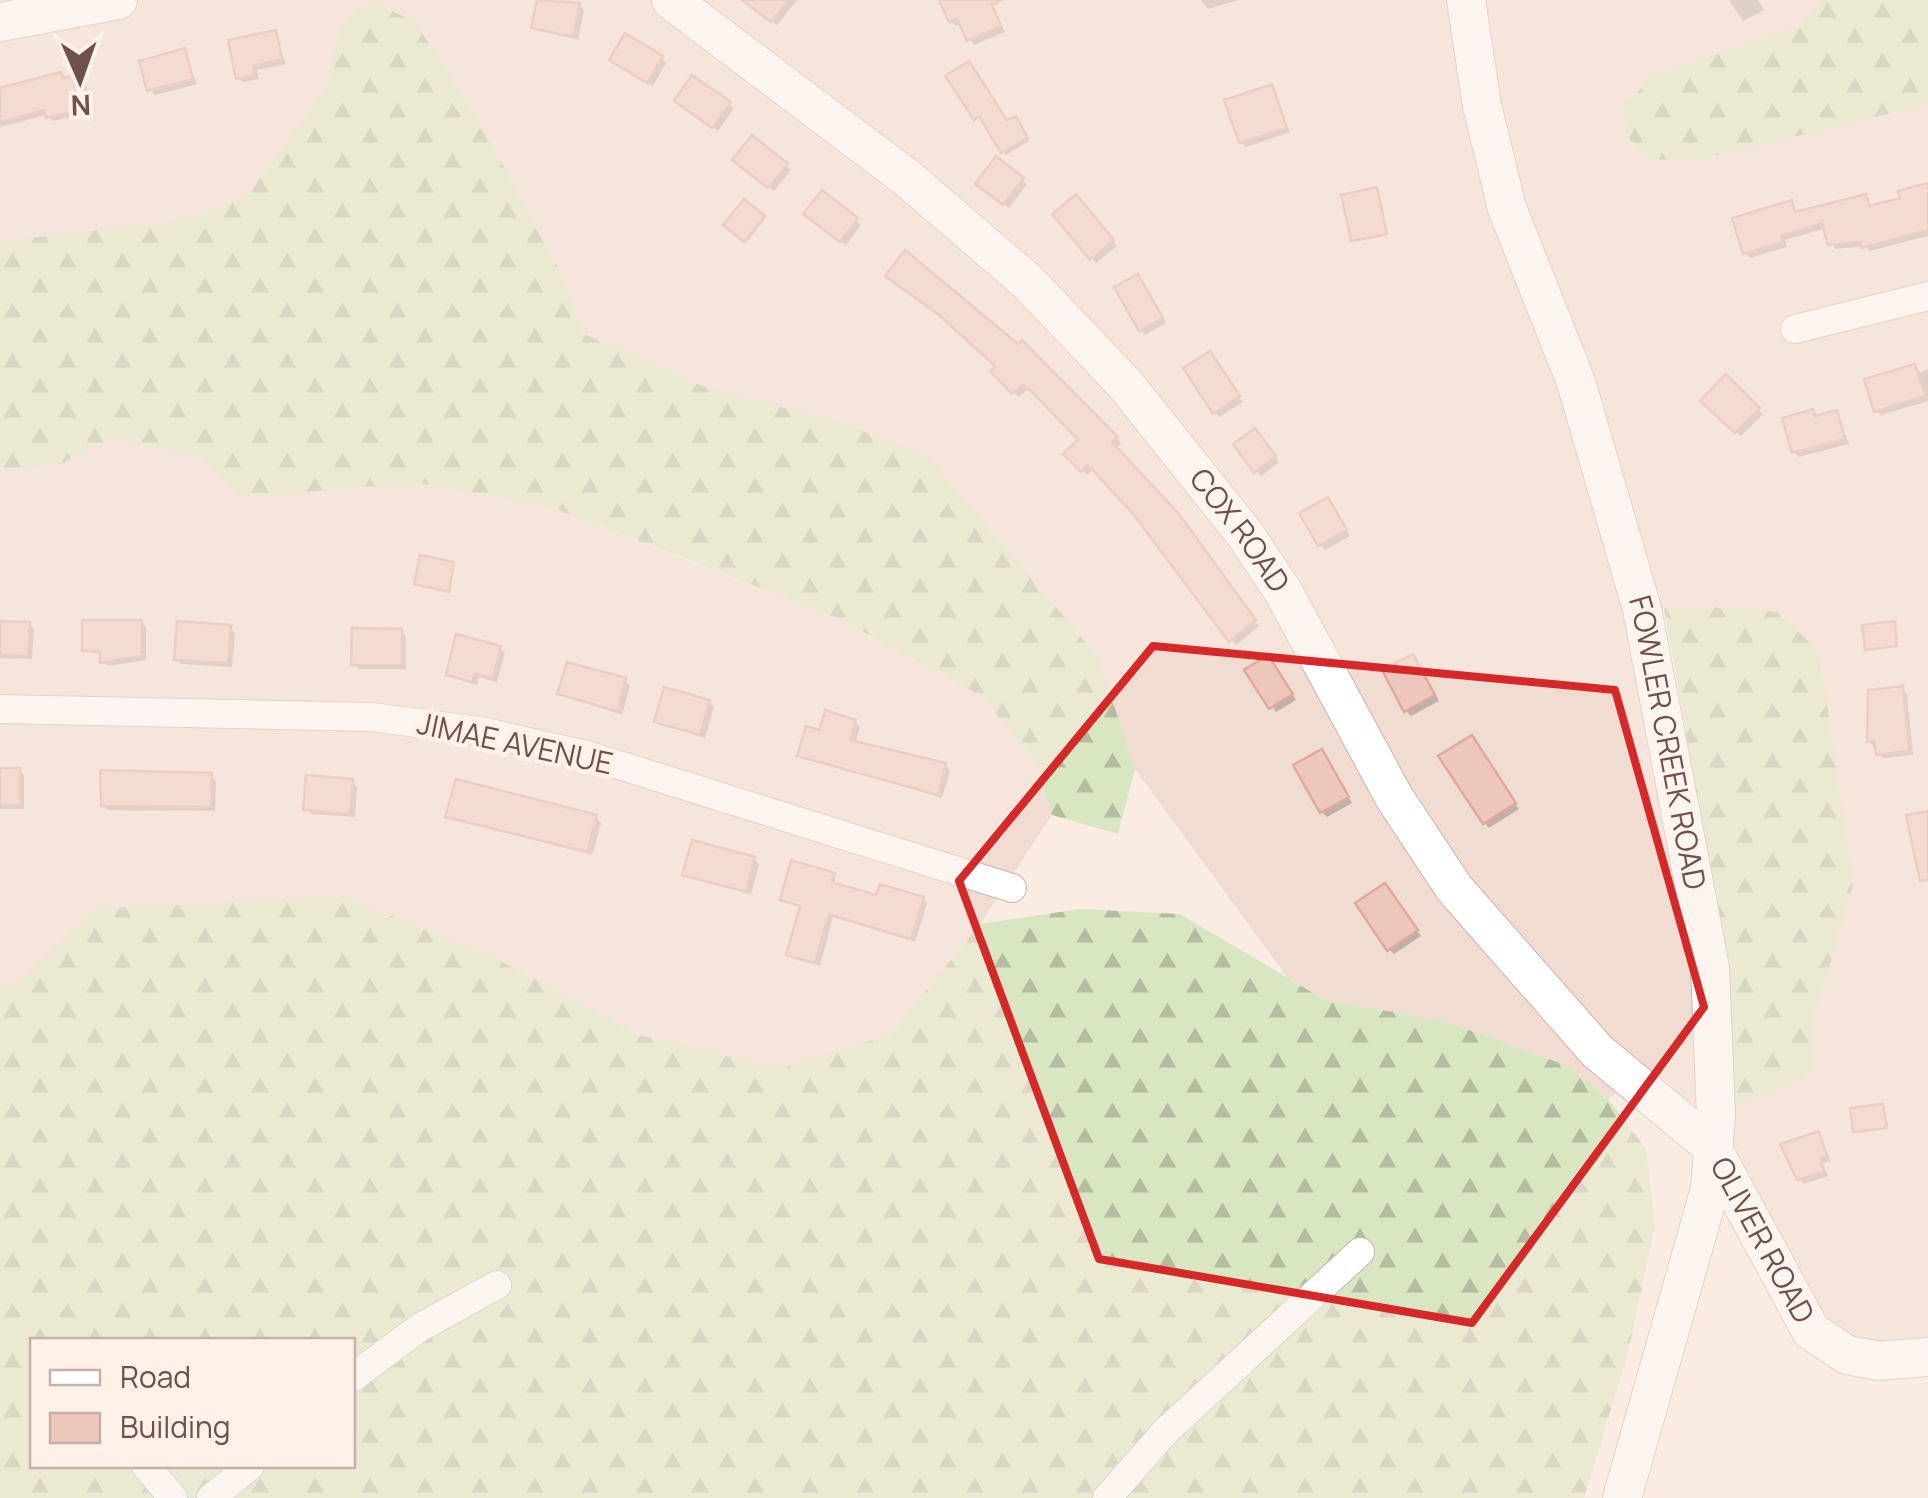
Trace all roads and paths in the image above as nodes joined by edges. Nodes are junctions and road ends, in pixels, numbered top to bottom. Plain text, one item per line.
1 (118, 0) edge
2 (671, 0) edge
3 (1466, 0) edge
4 (0, 22) edge
5 (1928, 296) edge
6 (1795, 330) dead end
7 (0, 709) edge
8 (1012, 888) dead end
9 (1711, 1146) junction
10 (1360, 1252) dead end
11 (497, 1285) dead end
12 (1928, 1357) edge
13 (355, 1376) edge
14 (148, 1468) edge
15 (248, 1468) edge
16 (173, 1498) edge
17 (211, 1498) edge
18 (1107, 1498) edge
19 (1622, 1498) edge

1 - 4 street
2 - 9 street, COX ROAD
3 - 9 street, FOWLER CREEK ROAD
5 - 6 street
7 - 8 street, JIMAE AVENUE
9 - 12 street, OLIVER ROAD
9 - 19 street, FOWLER CREEK ROAD
10 - 18 street
11 - 13 street
14 - 16 street
15 - 17 street

